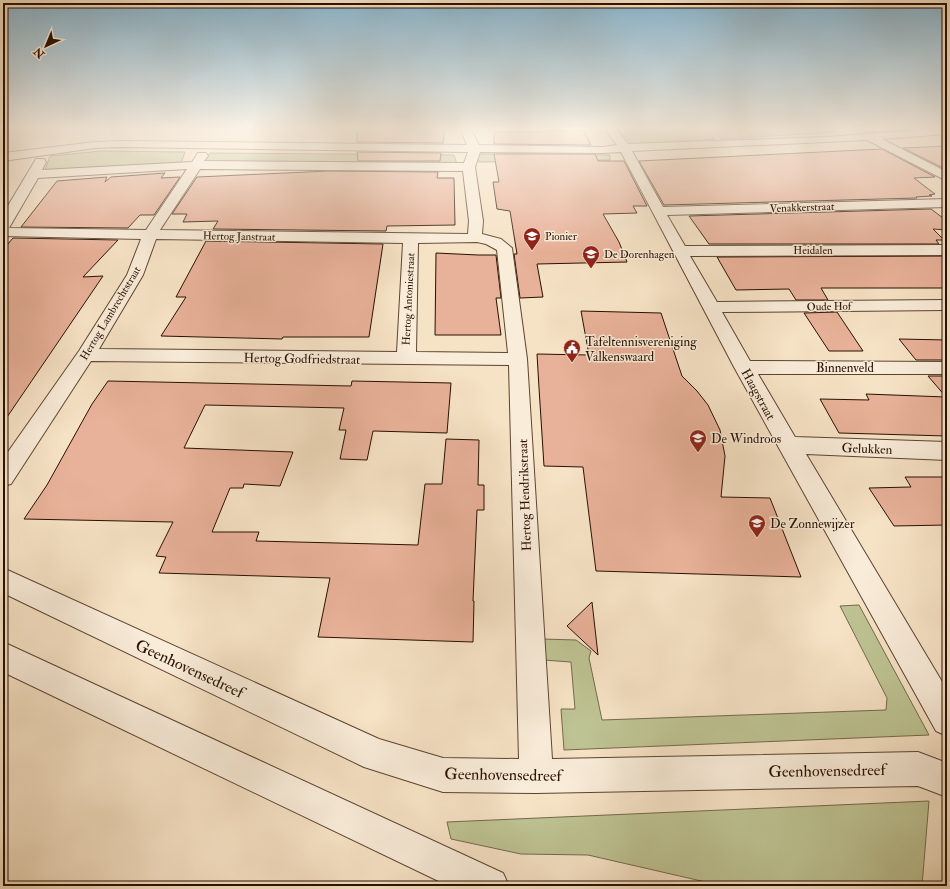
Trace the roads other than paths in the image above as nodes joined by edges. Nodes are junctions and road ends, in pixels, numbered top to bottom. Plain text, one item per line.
1 (36, 169) edge
2 (115, 169) edge
3 (193, 169) edge
4 (469, 169) edge
5 (636, 169) edge
6 (932, 169) edge
7 (34, 174) junction
8 (947, 177) edge
9 (947, 203) edge
10 (658, 211) junction
11 (3, 226) edge
12 (3, 232) edge
13 (150, 235) junction
14 (475, 237) junction
15 (411, 239) junction
16 (947, 250) edge
17 (680, 251) junction
18 (947, 305) edge
19 (711, 307) junction
20 (86, 355) junction
21 (406, 359) junction
22 (518, 359) junction
23 (744, 367) junction
24 (947, 368) edge
25 (788, 445) junction
26 (947, 451) edge
27 (3, 477) edge
28 (3, 580) edge
29 (3, 657) edge
30 (947, 720) edge
31 (536, 776) junction
32 (947, 780) edge
33 (490, 886) edge

1 - 7 street
2 - 7 street
3 - 13 street, Hertog Lambrechtstraat
4 - 14 street
5 - 10 street, Haagstraat
6 - 8 street
7 - 11 street
9 - 10 street, Venakkerstraat
10 - 17 street, Haagstraat
12 - 13 street, Hertog Janstraat
13 - 15 street, Hertog Janstraat
13 - 20 street, Hertog Lambrechtstraat
14 - 15 street, Hertog Janstraat
14 - 22 street, Hertog Hendrikstraat
15 - 21 street, Hertog Antoniestraat
16 - 17 street, Heidalen
17 - 19 street, Haagstraat
18 - 19 street, Oude Hof
19 - 23 street, Haagstraat
20 - 21 street, Hertog Godfriedstraat
20 - 27 street, Hertog Lambrechtstraat
21 - 22 street, Hertog Godfriedstraat
22 - 31 street, Hertog Hendrikstraat
23 - 24 street, Binnenveld
23 - 25 street, Haagstraat
25 - 26 street, Gelukken
25 - 30 street, Haagstraat
28 - 31 street, Geenhovensedreef
29 - 33 street
31 - 32 street, Geenhovensedreef

